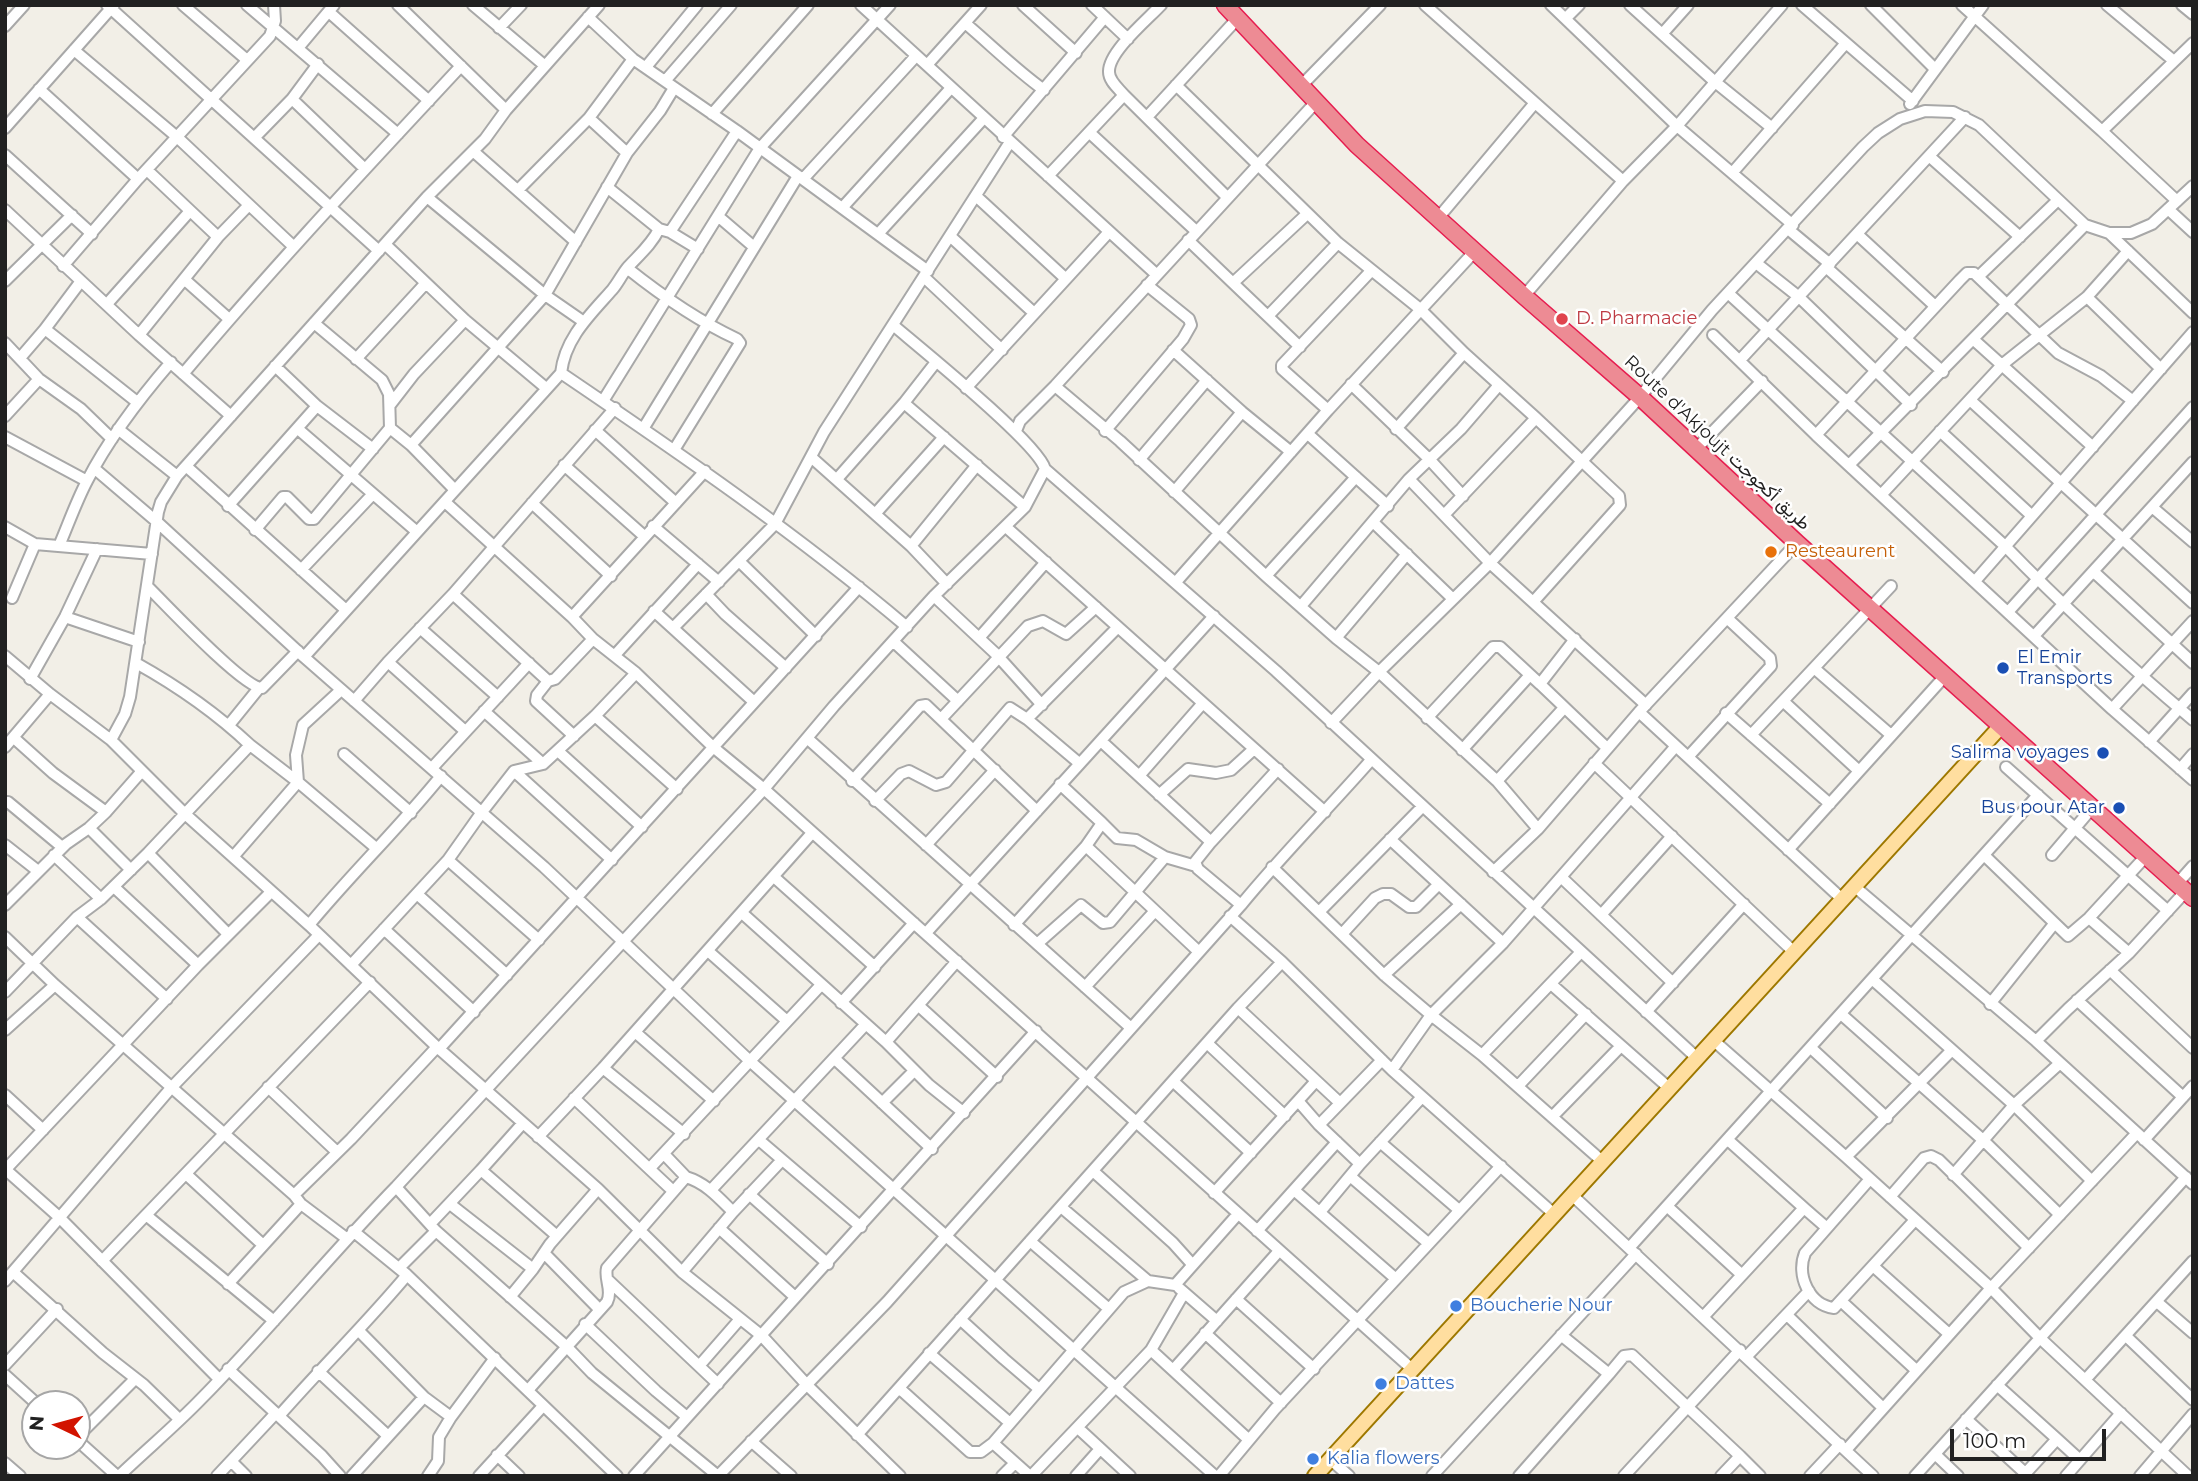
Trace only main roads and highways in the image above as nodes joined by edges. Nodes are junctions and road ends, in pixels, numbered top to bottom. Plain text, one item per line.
1 (1225, 5) edge
2 (2001, 726) junction
3 (2185, 891) edge
4 (1315, 1476) edge

1 - 2 highway, Route d'Akjoujt طريق أكجوجت
2 - 3 highway, Route d'Akjoujt طريق أكجوجت
2 - 4 main road

